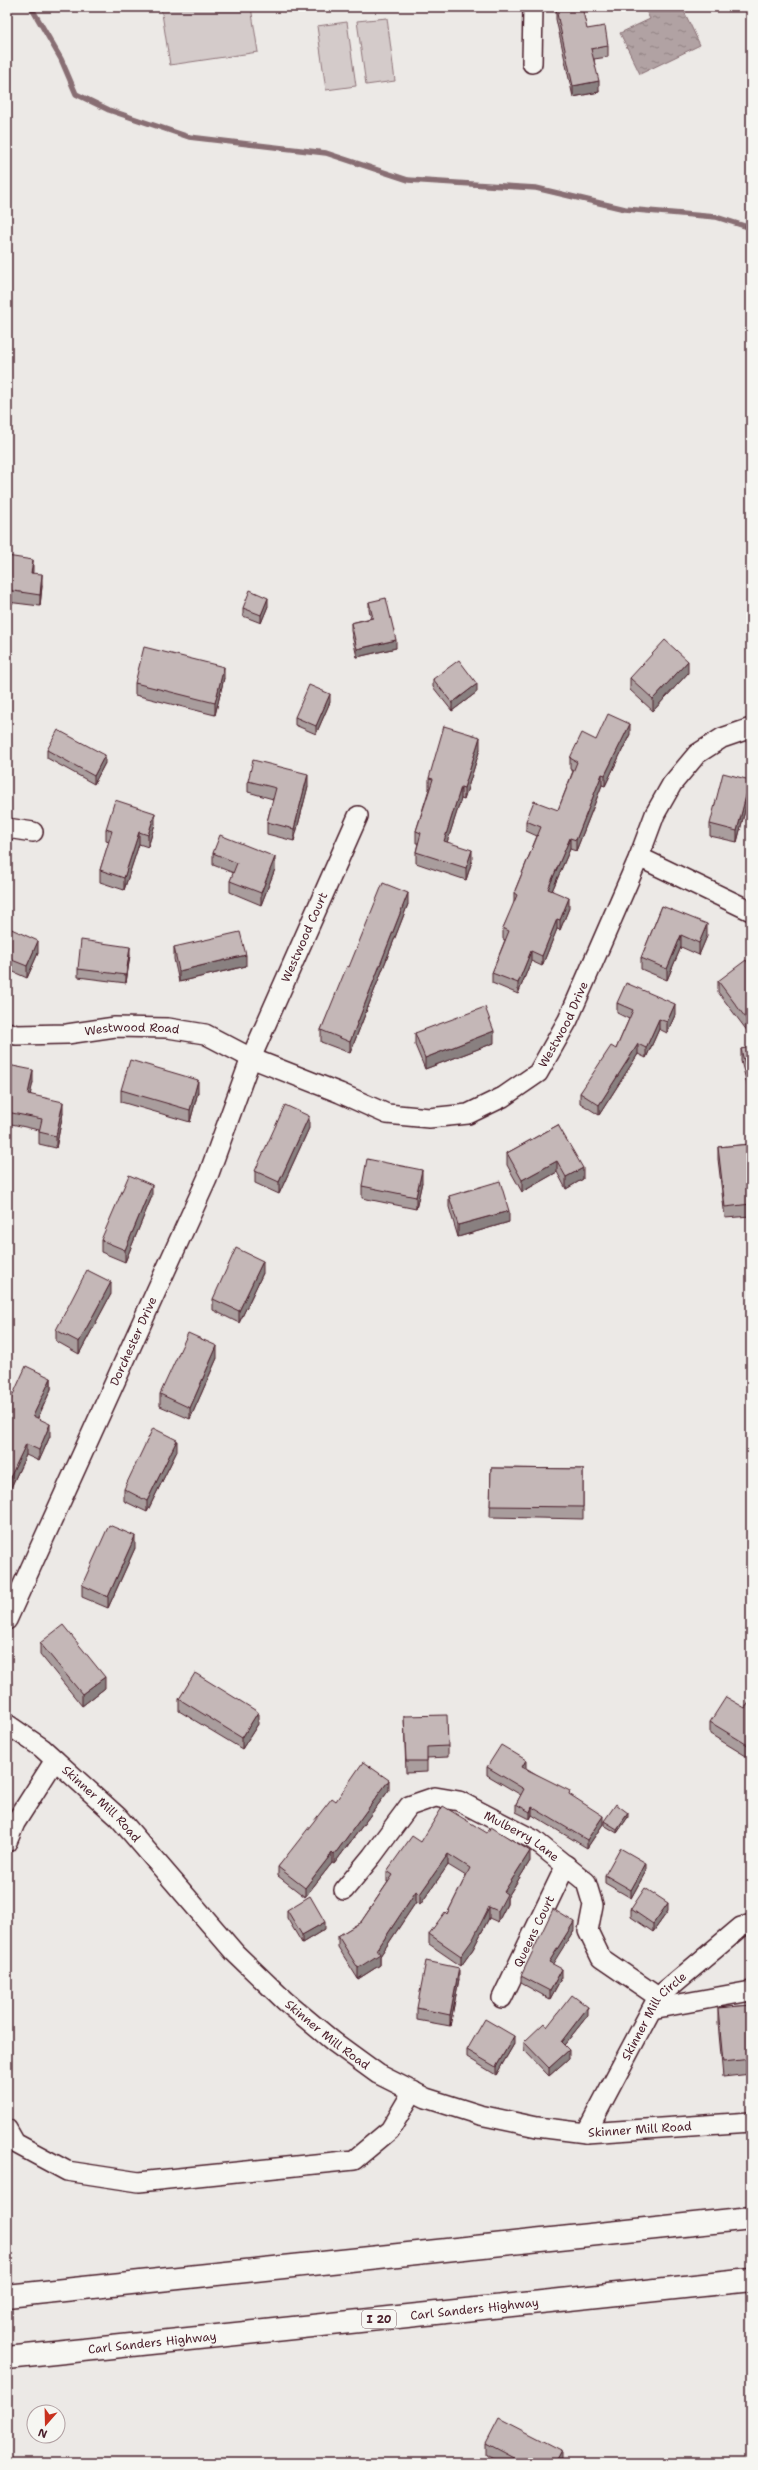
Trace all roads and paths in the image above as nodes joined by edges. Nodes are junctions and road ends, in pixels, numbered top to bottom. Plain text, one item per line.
1 (533, 7) edge
2 (532, 63) dead end
3 (751, 728) edge
4 (358, 816) dead end
5 (7, 828) edge
6 (32, 832) dead end
7 (639, 857) junction
8 (751, 911) edge
9 (7, 1032) edge
10 (251, 1058) junction
11 (7, 1620) edge
12 (7, 1724) edge
13 (55, 1760) junction
14 (7, 1842) edge
15 (566, 1866) junction
16 (344, 1890) dead end
17 (751, 1924) edge
18 (751, 1991) edge
19 (502, 1998) dead end
20 (655, 2003) junction
21 (413, 2091) junction
22 (751, 2122) edge
23 (7, 2129) edge
24 (586, 2133) junction
25 (751, 2218) edge
26 (751, 2280) edge
27 (7, 2296) edge
28 (7, 2358) edge

1 - 2 street
3 - 7 street, Westwood Drive
4 - 10 street, Westwood Court
5 - 6 street
7 - 8 street
7 - 10 street, Westwood Drive
9 - 10 street, Westwood Road
10 - 11 street, Dorchester Drive
12 - 13 street, Skinner Mill Road
13 - 14 street
13 - 21 street, Skinner Mill Road
15 - 16 street, Mulberry Lane
15 - 19 street, Queens Court
15 - 20 street, Mulberry Lane
17 - 20 street, Skinner Mill Circle
18 - 20 street
20 - 24 street, Skinner Mill Circle
21 - 23 street
21 - 24 street, Skinner Mill Road
22 - 24 street, Skinner Mill Road
25 - 27 highway
26 - 28 highway, Carl Sanders Highway / I 20

